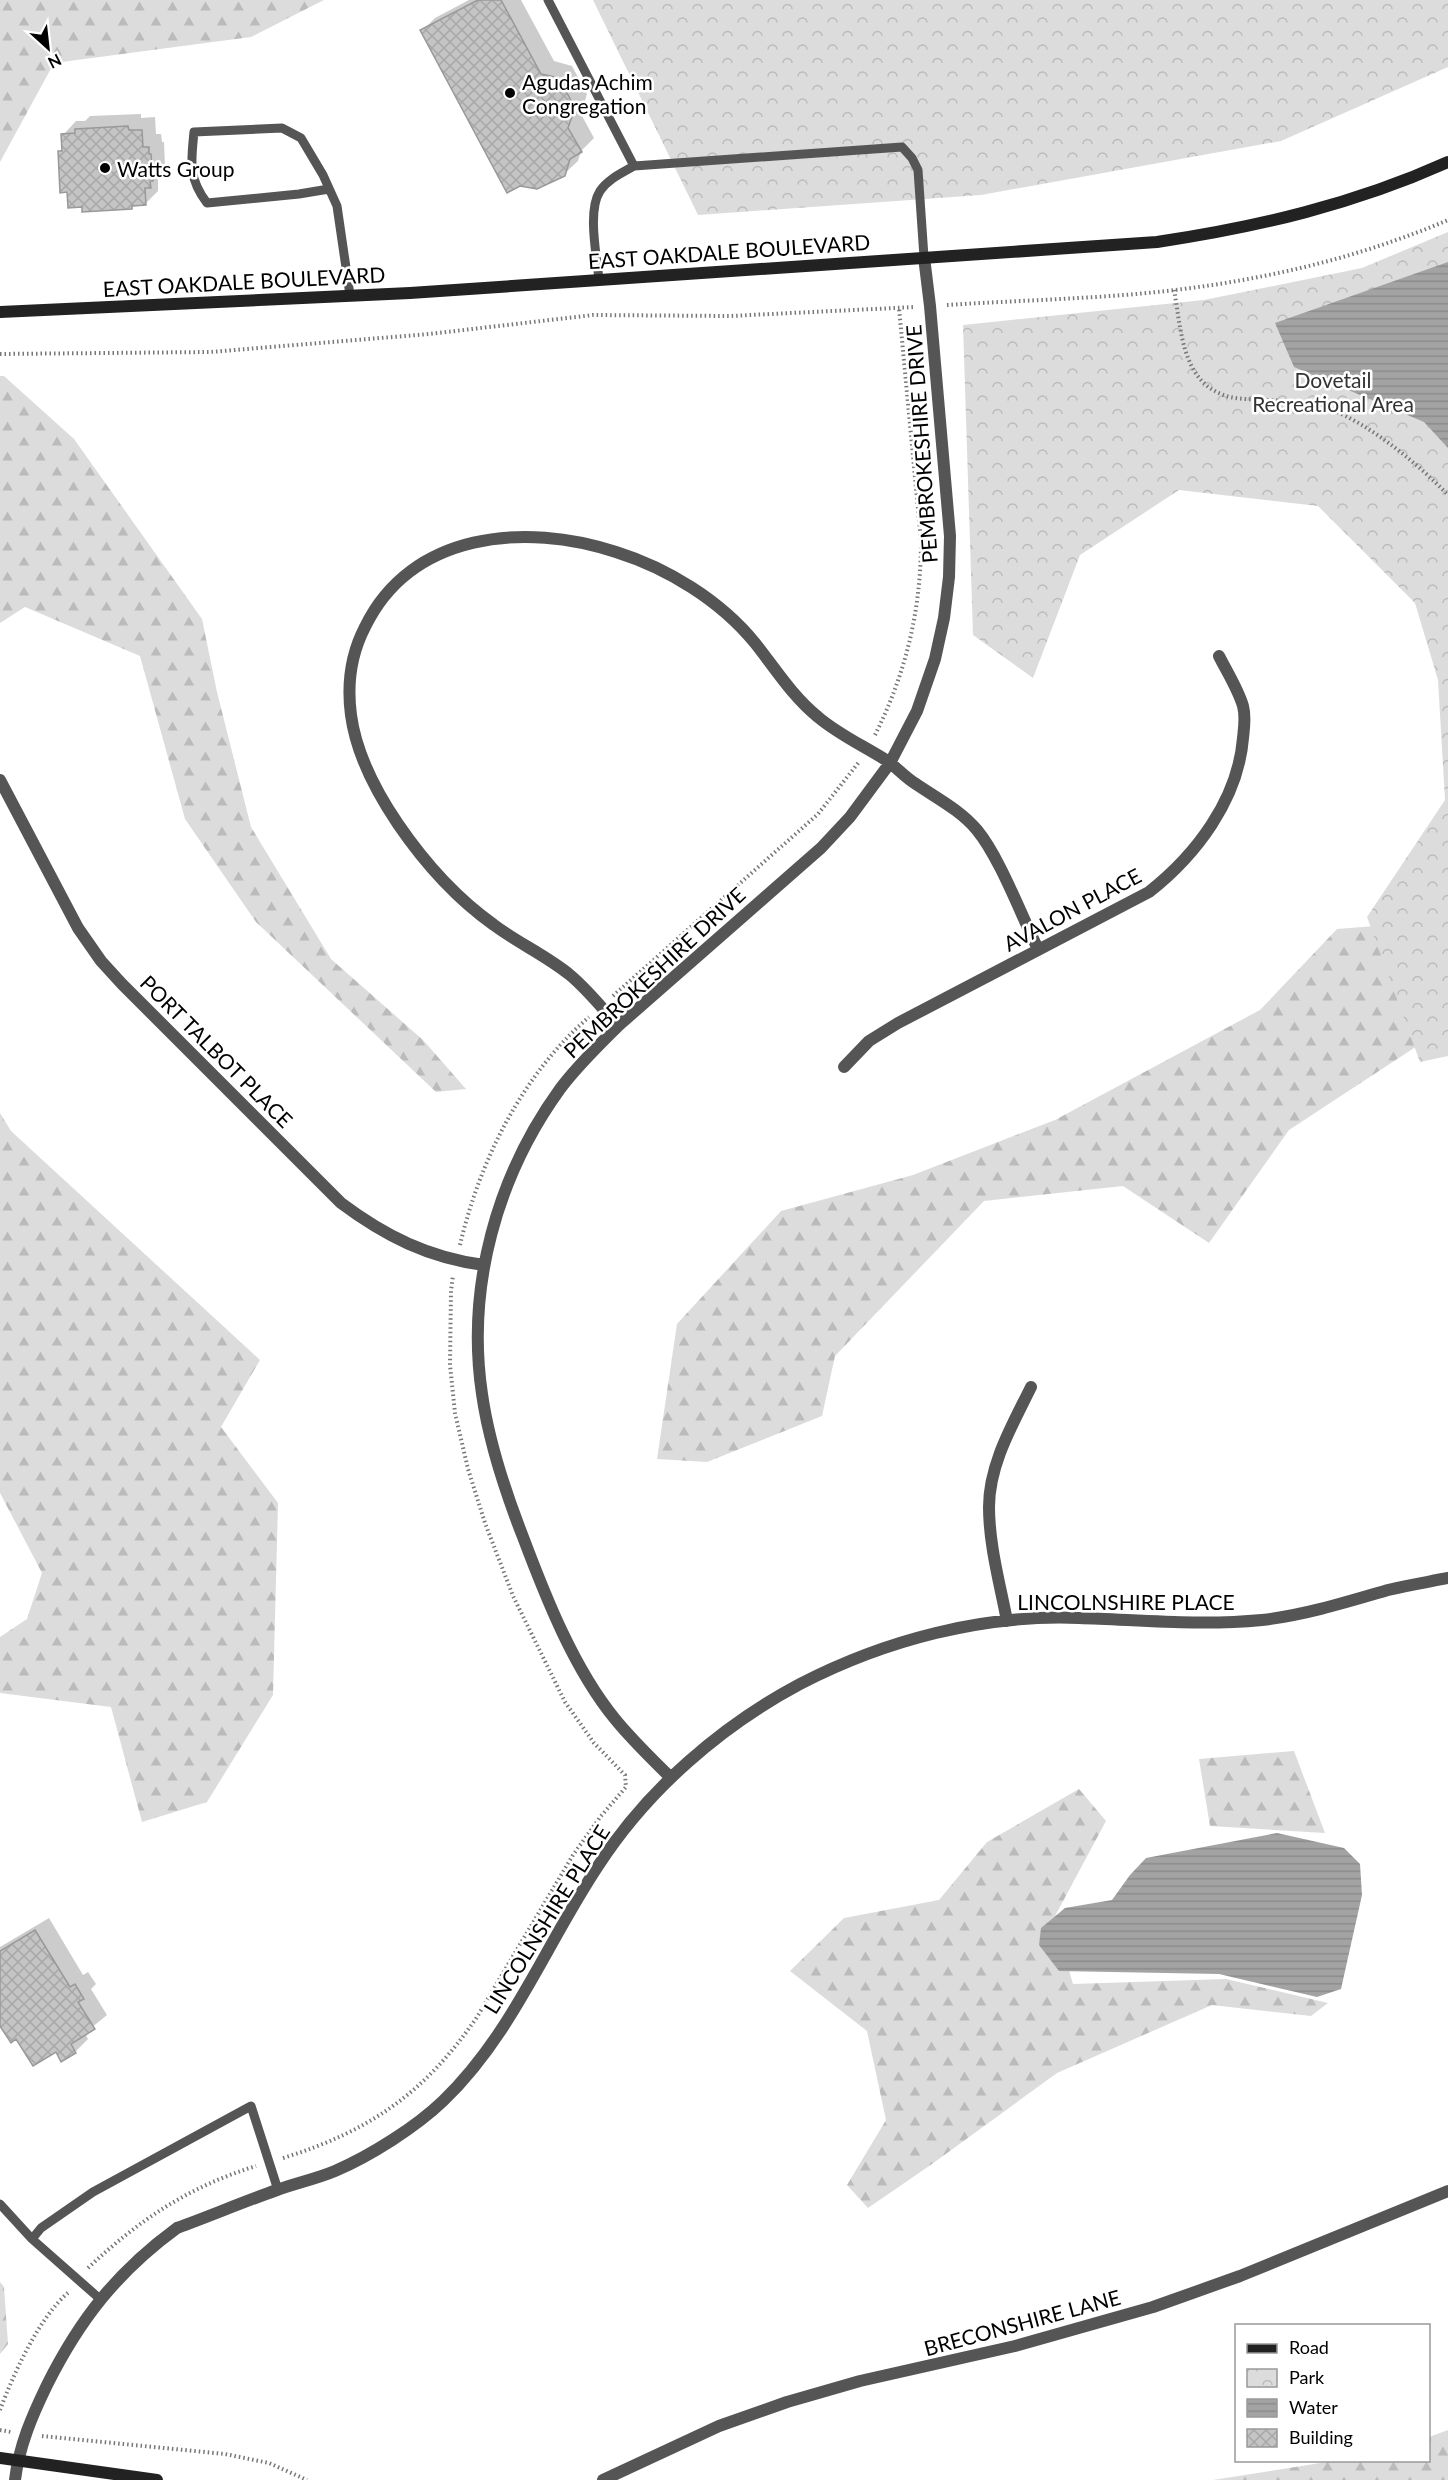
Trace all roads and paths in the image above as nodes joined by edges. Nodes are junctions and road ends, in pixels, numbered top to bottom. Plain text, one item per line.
1 (548, 0) edge
2 (1448, 162) edge
3 (634, 166) junction
4 (329, 189) junction
5 (1448, 220) edge
6 (924, 257) junction
7 (599, 280) junction
8 (1174, 290) junction
9 (350, 295) junction
10 (930, 306) junction
11 (899, 308) junction
12 (0, 312) edge
13 (0, 354) edge
14 (1448, 495) edge
15 (1219, 656) dead end
16 (868, 749) junction
17 (890, 763) junction
18 (0, 780) edge
19 (1038, 949) junction
20 (601, 1007) junction
21 (618, 1026) junction
22 (844, 1067) dead end
23 (456, 1260) junction
24 (484, 1265) junction
25 (1031, 1387) dead end
26 (1448, 1578) edge
27 (1007, 1621) junction
28 (671, 1778) junction
29 (268, 2162) junction
30 (278, 2190) junction
31 (1448, 2191) edge
32 (0, 2204) edge
33 (33, 2239) junction
34 (80, 2283) junction
35 (100, 2299) junction
36 (0, 2410) edge
37 (0, 2430) edge
38 (25, 2433) junction
39 (0, 2458) edge
40 (17, 2460) junction
41 (15, 2480) edge
42 (158, 2480) edge
43 (307, 2480) edge
44 (603, 2480) edge

1 - 3 lane
2 - 6 main road, EAST OAKDALE BOULEVARD
3 - 6 lane
3 - 7 lane
4 - 4 lane
4 - 9 lane
5 - 8 path
6 - 7 main road, EAST OAKDALE BOULEVARD
6 - 10 street, PEMBROKESHIRE DRIVE
7 - 9 main road, EAST OAKDALE BOULEVARD
8 - 10 path
8 - 14 path
9 - 12 main road, EAST OAKDALE BOULEVARD
10 - 11 path
10 - 17 street, PEMBROKESHIRE DRIVE
11 - 13 path
11 - 16 path
15 - 19 street, AVALON PLACE
16 - 17 street
16 - 20 path
16 - 20 street
17 - 19 street
17 - 21 street, PEMBROKESHIRE DRIVE
18 - 23 street, PORT TALBOT PLACE
19 - 22 street, AVALON PLACE
20 - 21 street
20 - 23 path
21 - 24 street, PEMBROKESHIRE DRIVE
23 - 24 street, PORT TALBOT PLACE
23 - 29 path
24 - 28 street, PEMBROKESHIRE DRIVE
25 - 27 street
26 - 27 street, LINCOLNSHIRE PLACE
27 - 28 street, LINCOLNSHIRE PLACE
28 - 30 street, LINCOLNSHIRE PLACE
29 - 30 lane
29 - 33 lane
29 - 34 path
30 - 35 street, LINCOLNSHIRE PLACE
31 - 44 street, BRECONSHIRE LANE
32 - 33 lane
33 - 34 lane
34 - 35 lane
34 - 36 path
35 - 38 street, LINCOLNSHIRE PLACE
37 - 38 path
38 - 40 street, LINCOLNSHIRE PLACE
38 - 43 path
39 - 40 main road
40 - 41 street, LINCOLNSHIRE PLACE
40 - 42 main road

